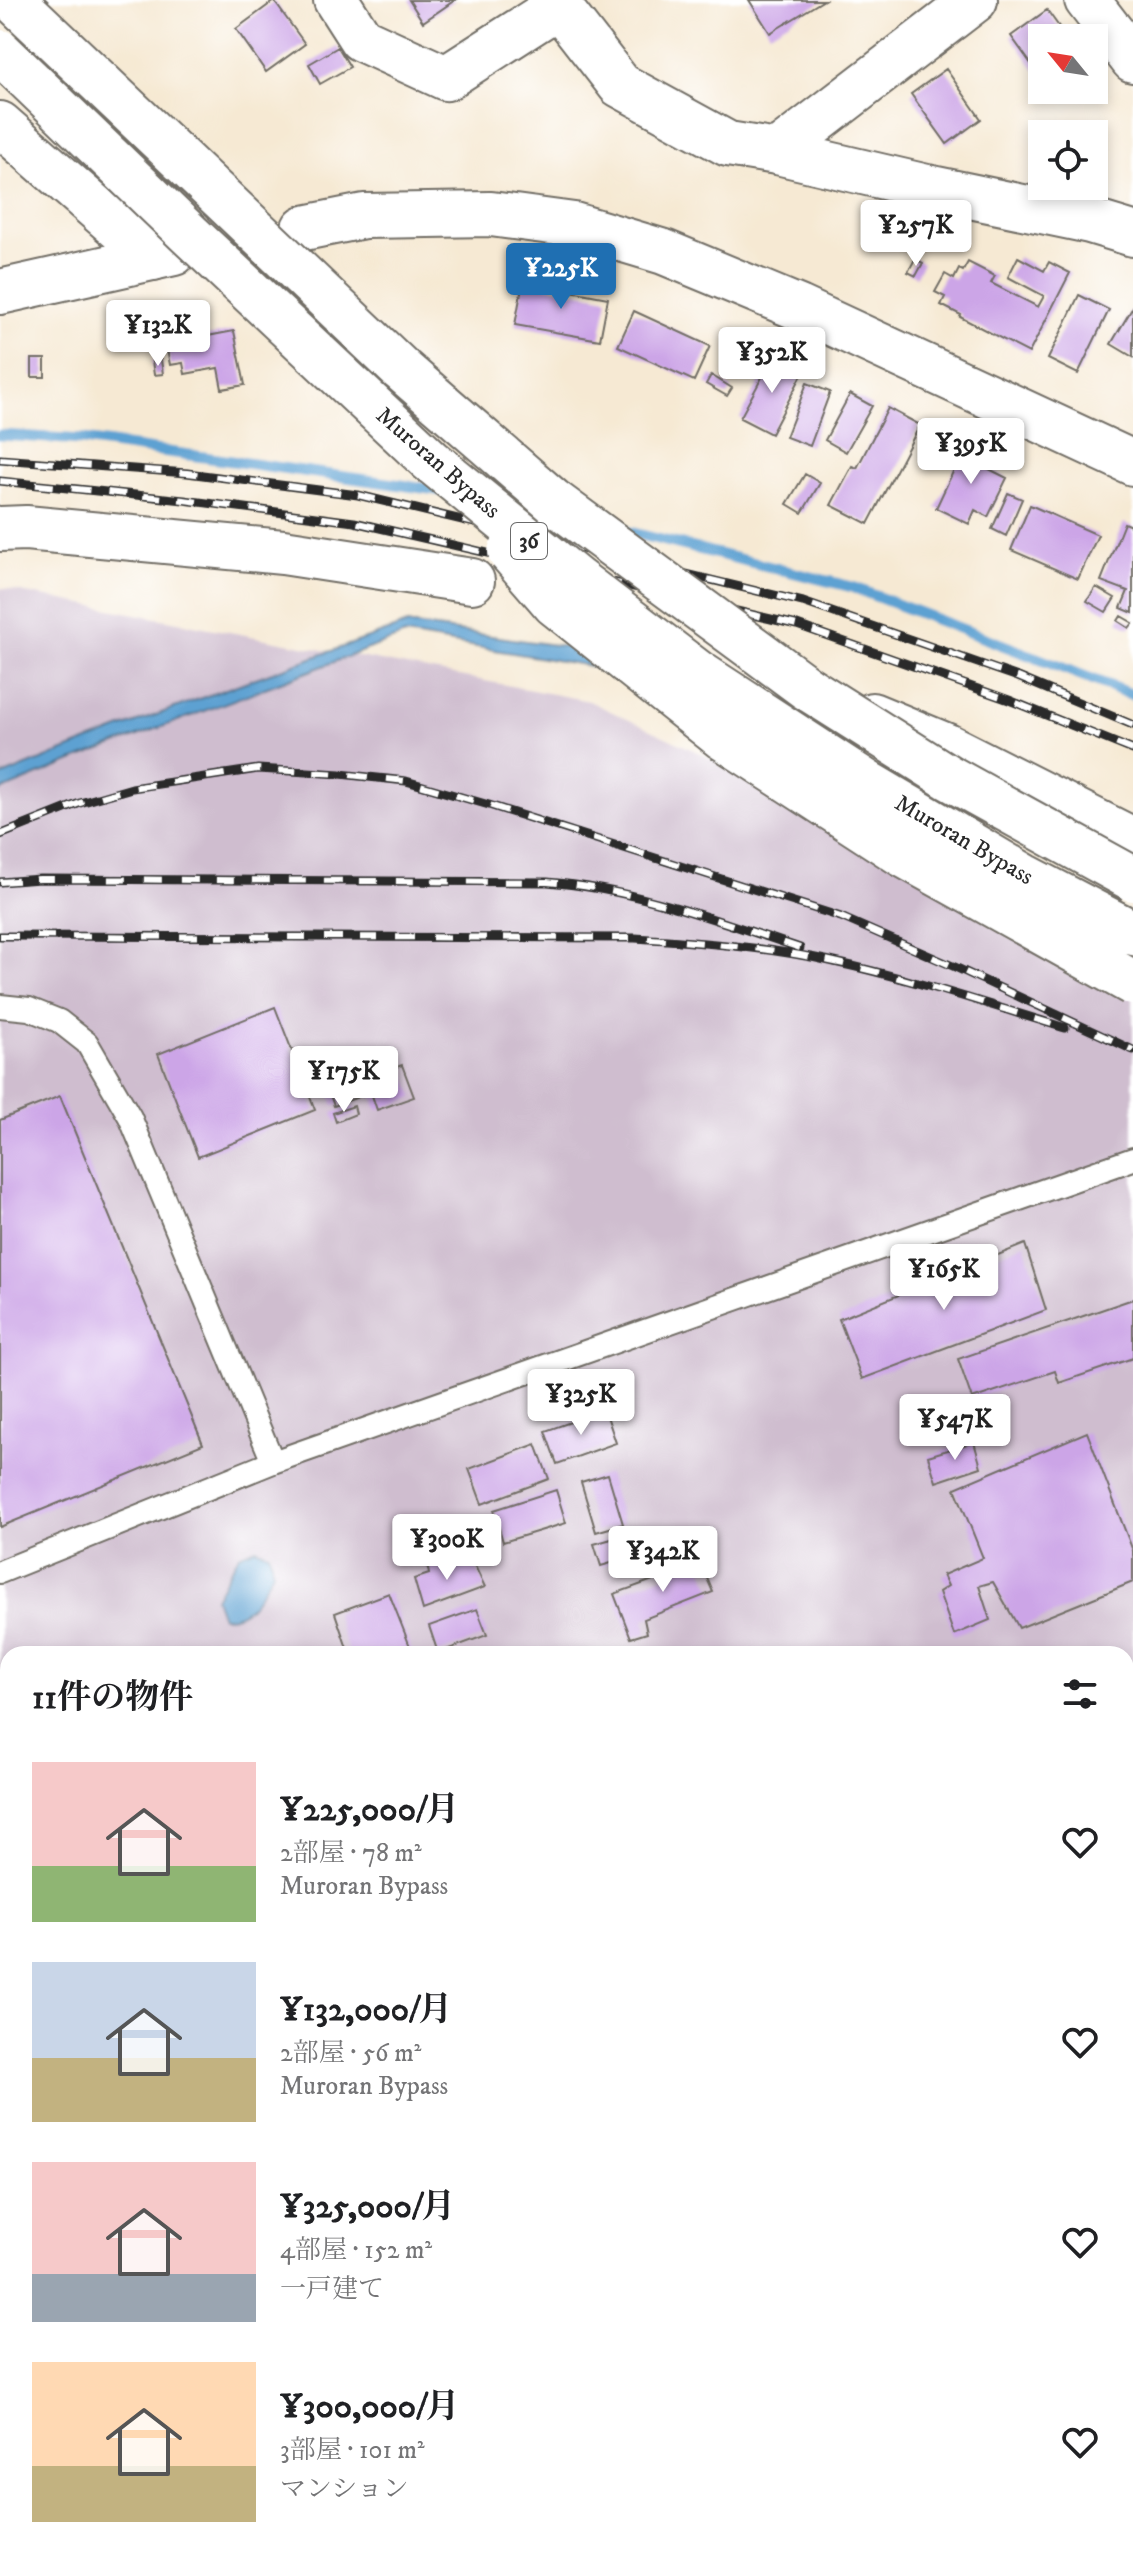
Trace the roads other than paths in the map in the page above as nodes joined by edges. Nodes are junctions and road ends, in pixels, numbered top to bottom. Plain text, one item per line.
1 (13, 0) edge
2 (336, 0) edge
3 (975, 0) edge
4 (1087, 0) edge
5 (556, 3) edge
6 (0, 52) edge
7 (1133, 60) edge
8 (0, 124) edge
9 (777, 152) junction
10 (304, 228) dead end
11 (1133, 234) edge
12 (0, 292) edge
13 (431, 461) junction
14 (1133, 463) edge
15 (0, 529) edge
16 (472, 581) dead end
17 (807, 688) junction
18 (1133, 840) edge
19 (1133, 879) edge
20 (1133, 933) edge
21 (1133, 983) edge
22 (0, 1006) edge
23 (1133, 1159) edge
24 (273, 1462) junction
25 (0, 1572) edge

1 - 17 main road, Muroran Bypass / 36, bridge
2 - 5 main road
3 - 9 main road
4 - 7 main road
5 - 9 main road
6 - 13 main road, Muroran Bypass / 36, bridge
8 - 12 main road
9 - 11 main road
10 - 14 main road
13 - 20 main road, Muroran Bypass / 36, bridge
13 - 21 main road, bridge
15 - 16 main road
17 - 18 main road
17 - 19 main road, Muroran Bypass / 36, bridge
22 - 24 lane
23 - 24 lane
24 - 25 lane

